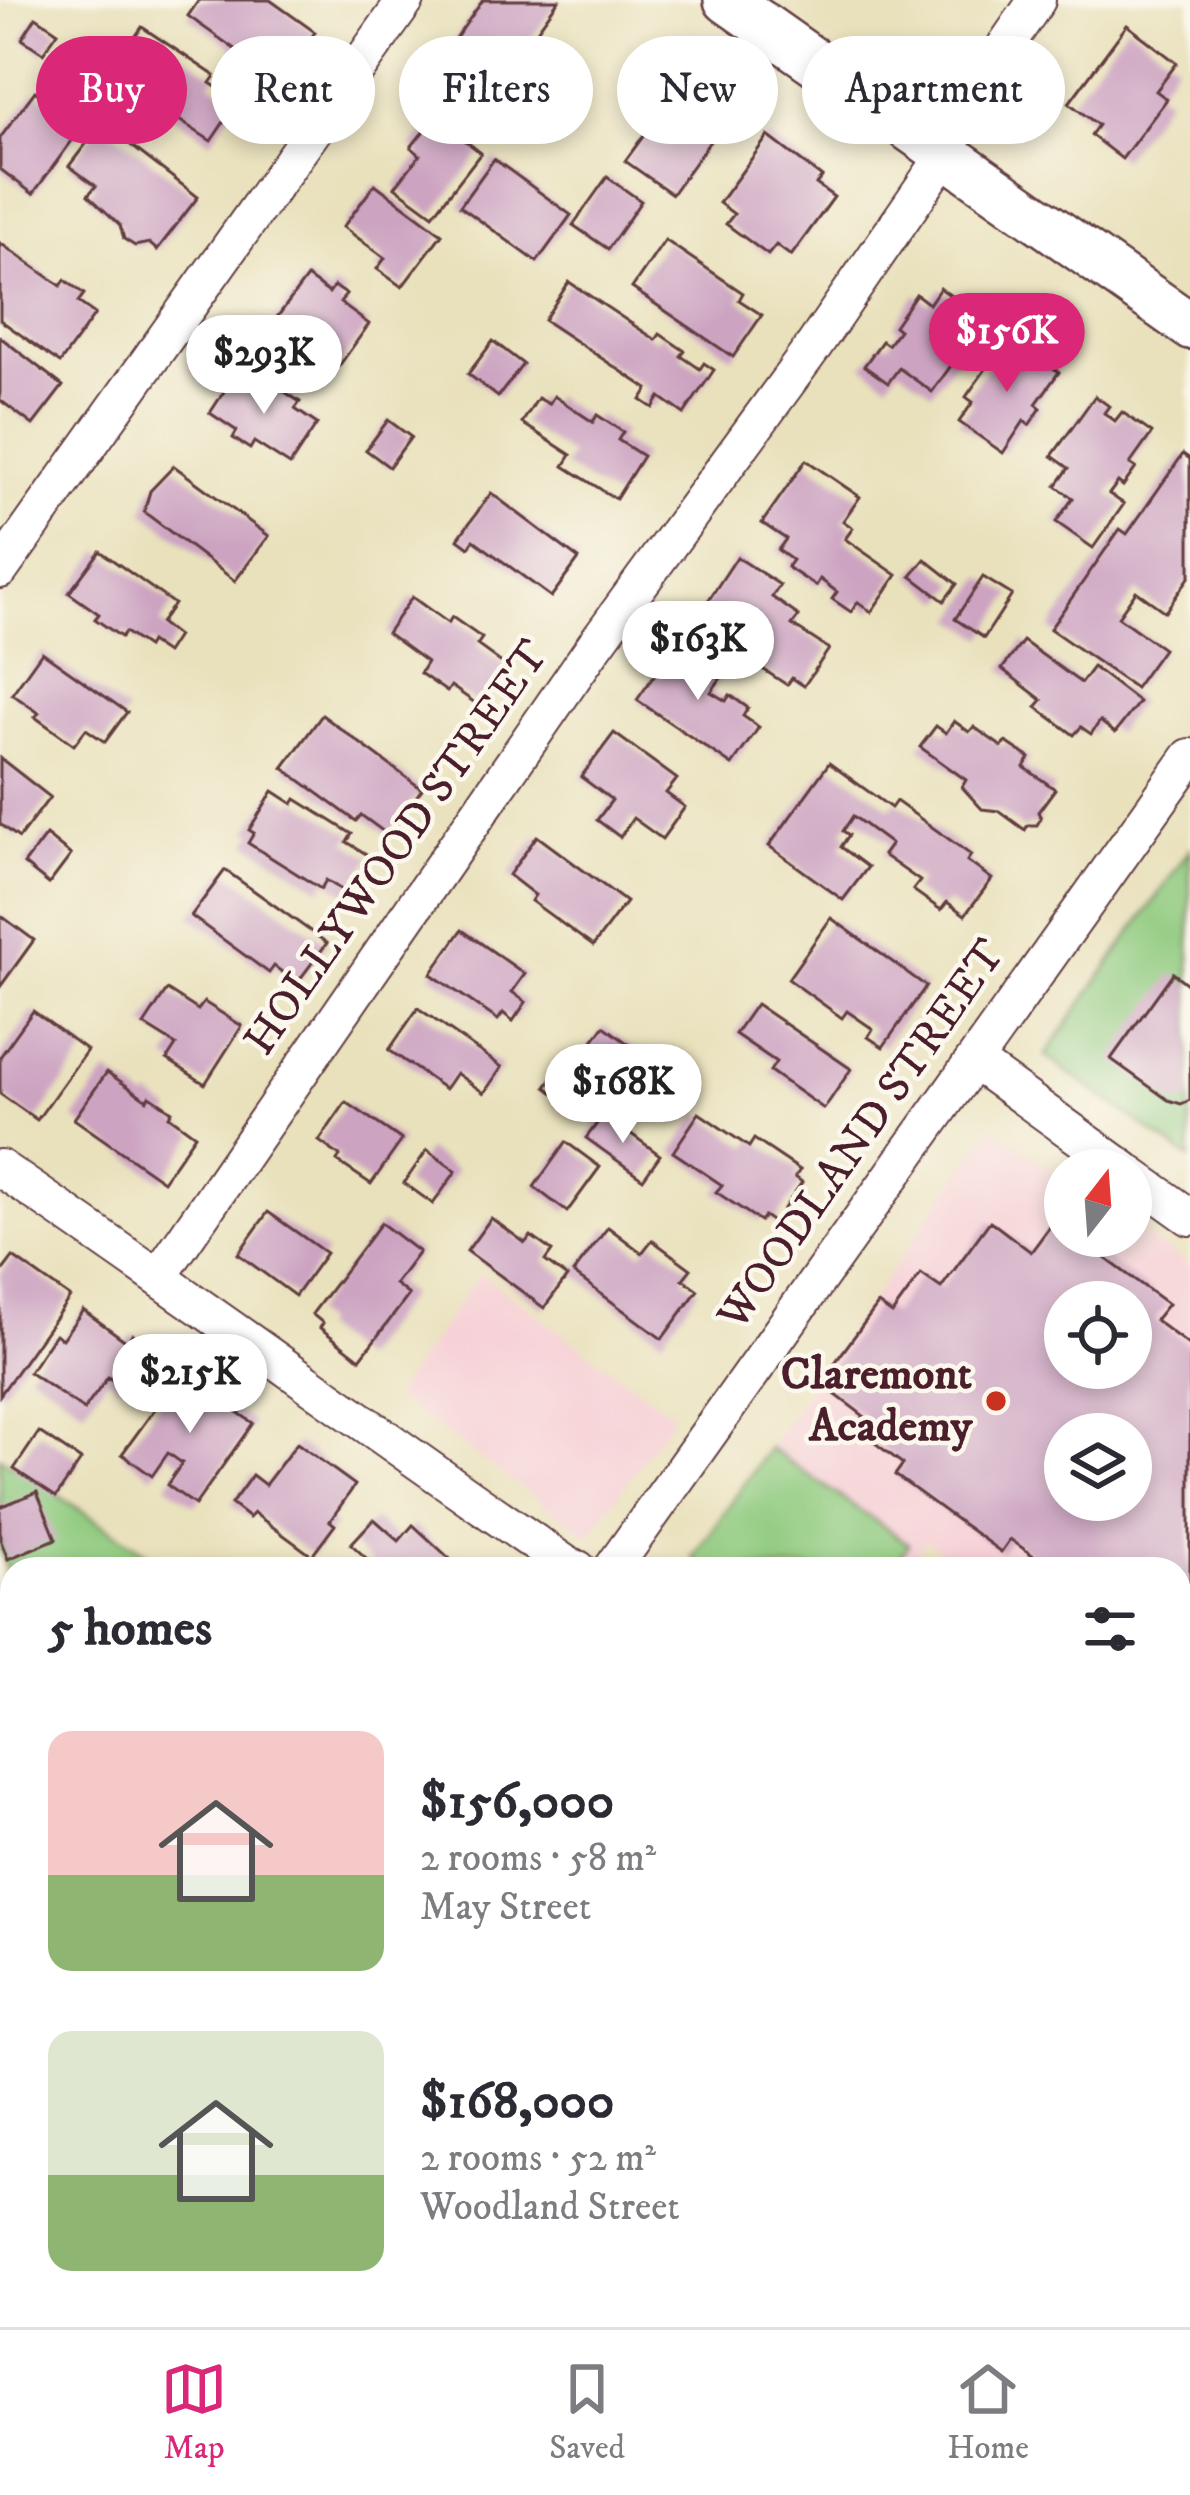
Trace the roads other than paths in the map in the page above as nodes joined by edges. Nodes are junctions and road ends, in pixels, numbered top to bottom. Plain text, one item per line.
1 (406, 0) edge
2 (727, 0) edge
3 (1037, 0) edge
4 (946, 154) junction
5 (1190, 326) edge
6 (0, 571) edge
7 (1190, 757) edge
8 (974, 1061) junction
9 (1096, 1149) edge
10 (0, 1168) edge
11 (1152, 1189) edge
12 (1190, 1217) edge
13 (159, 1276) junction
14 (555, 1557) edge
15 (621, 1557) edge

1 - 6 street
2 - 4 street
3 - 4 street, HOLLYWOOD STREET
4 - 5 street
4 - 13 street, HOLLYWOOD STREET
7 - 8 street, WOODLAND STREET
8 - 9 street
8 - 15 street, WOODLAND STREET
10 - 13 street
11 - 12 street
13 - 14 street

